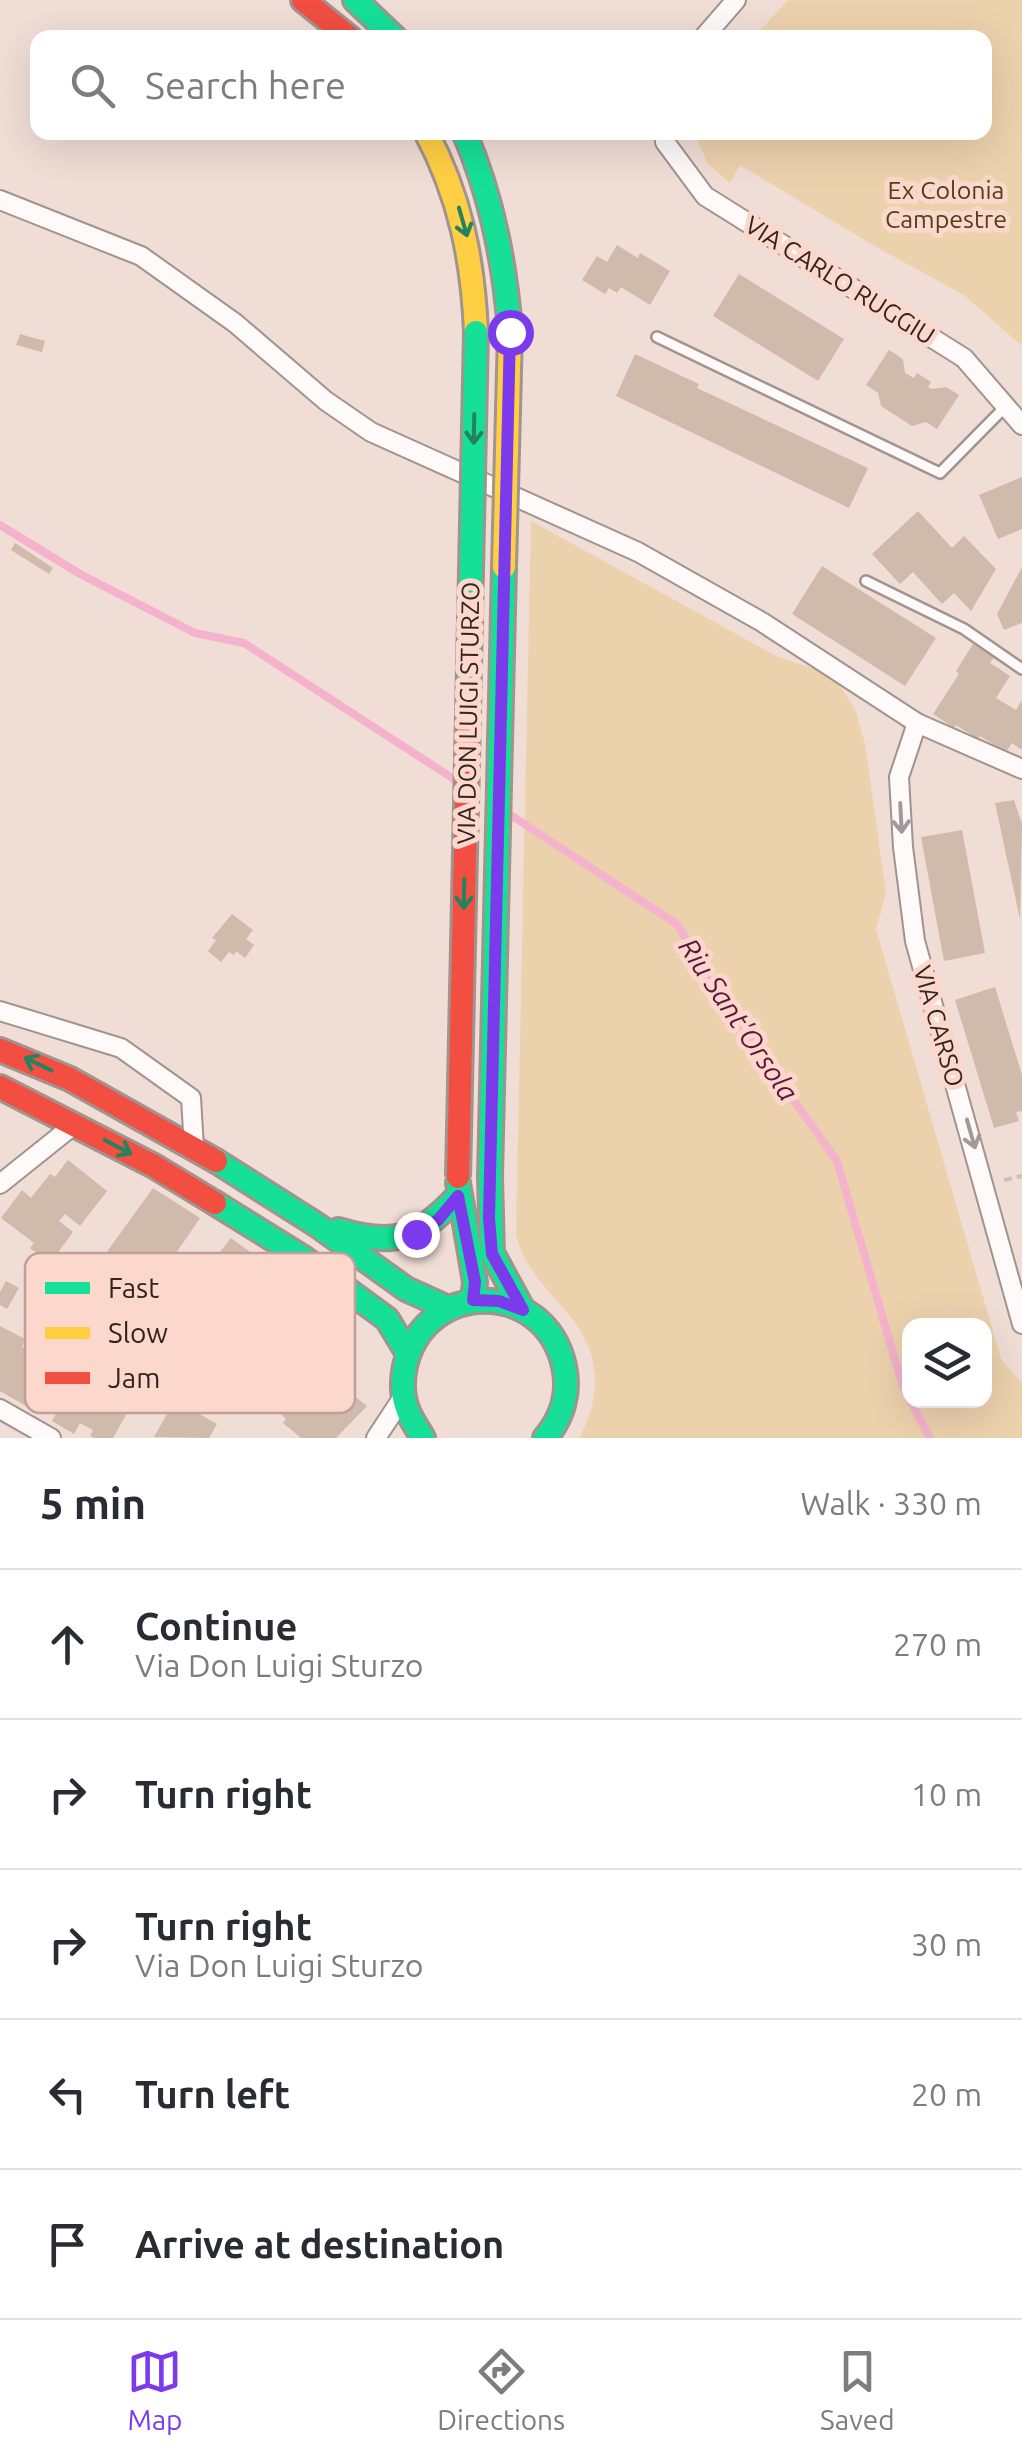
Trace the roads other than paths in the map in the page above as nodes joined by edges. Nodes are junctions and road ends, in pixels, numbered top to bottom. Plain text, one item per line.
1 (303, 0) edge
2 (355, 0) edge
3 (736, 0) edge
4 (340, 30) edge
5 (387, 30) edge
6 (710, 30) edge
7 (430, 140) edge
8 (468, 140) edge
9 (665, 140) edge
10 (0, 200) edge
11 (657, 337) dead end
12 (1004, 408) junction
13 (1022, 425) edge
14 (866, 581) dead end
15 (1022, 669) edge
16 (917, 724) junction
17 (1022, 769) edge
18 (0, 1011) edge
19 (0, 1050) edge
20 (0, 1088) edge
21 (75, 1124) junction
22 (194, 1148) junction
23 (0, 1184) edge
24 (458, 1186) junction
25 (304, 1218) junction
26 (294, 1253) edge
27 (355, 1296) edge
28 (473, 1300) junction
29 (448, 1308) junction
30 (523, 1310) junction
31 (1022, 1324) edge
32 (407, 1352) junction
33 (402, 1397) junction
34 (0, 1409) edge
35 (52, 1438) edge
36 (376, 1438) edge
37 (423, 1438) edge
38 (544, 1438) edge

1 - 4 main road
2 - 5 main road
3 - 6 street
7 -> 24 main road, VIA DON LUIGI STURZO, bridge
8 - 30 main road, VIA DON LUIGI STURZO, bridge
9 - 12 street, VIA CARLO RUGGIU
10 - 16 street
11 - 12 lane
12 - 13 street, VIA CARLO RUGGIU
14 - 15 lane
16 - 17 street
16 -> 31 street, VIA CARSO
18 - 22 street
22 -> 19 main road
20 - 21 main road
21 - 23 street
21 -> 26 main road
22 - 25 main road
24 - 25 main road
24 - 28 main road, VIA DON LUIGI STURZO
25 - 29 main road
27 -> 32 main road
28 - 29 main road
28 - 30 main road
29 - 32 main road
30 - 38 main road, VIA DON LUIGI STURZO
32 - 33 main road
33 - 36 street
33 - 37 main road
34 - 35 street

